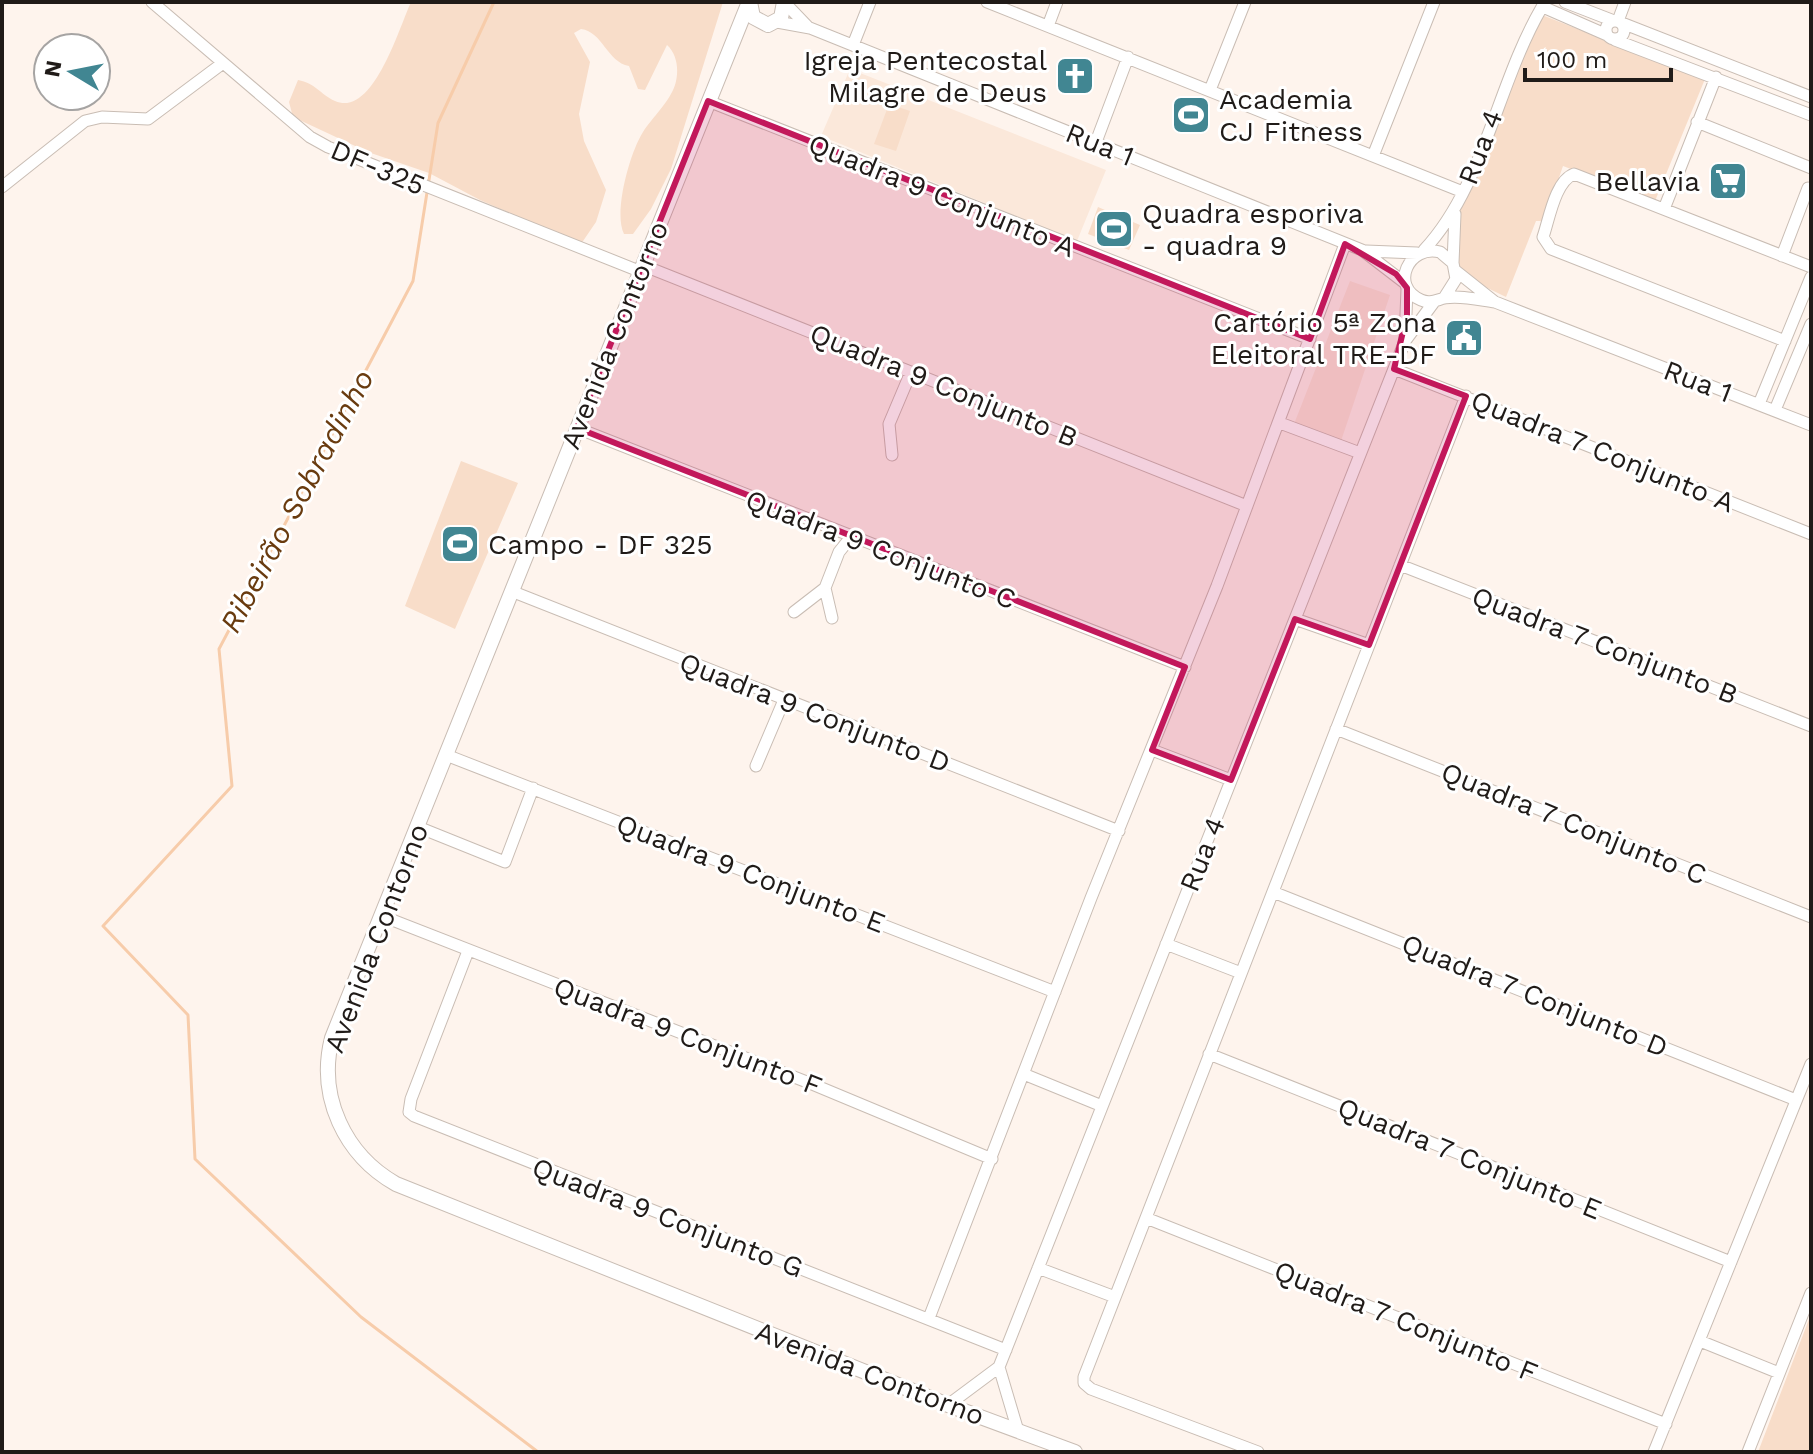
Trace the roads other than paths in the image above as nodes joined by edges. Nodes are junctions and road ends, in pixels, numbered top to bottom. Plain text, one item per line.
1 (152, 2) edge
2 (750, 2) edge
3 (785, 2) edge
4 (870, 2) edge
5 (987, 2) edge
6 (1057, 2) edge
7 (1245, 2) edge
8 (1434, 2) edge
9 (1565, 2) edge
10 (1625, 2) edge
11 (1540, 4) edge
12 (1618, 21) junction
13 (770, 23) junction
14 (1048, 26) junction
15 (810, 28) junction
16 (1611, 38) junction
17 (732, 43) junction
18 (853, 45) junction
19 (1128, 57) junction
20 (223, 63) junction
21 (1716, 77) junction
22 (1210, 90) junction
23 (1799, 92) junction
24 (1811, 97) edge
25 (708, 101) junction
26 (1793, 108) junction
27 (1811, 115) edge
28 (1697, 122) junction
29 (1096, 142) junction
30 (1373, 156) junction
31 (1811, 169) edge
32 (2, 187) edge
33 (1809, 190) edge
34 (1463, 192) junction
35 (1664, 209) junction
36 (1455, 213) junction
37 (1345, 244) junction
38 (1362, 250) junction
39 (1420, 252) junction
40 (1782, 256) junction
41 (1454, 267) junction
42 (1811, 267) edge
43 (640, 268) junction
44 (1811, 277) edge
45 (1406, 286) junction
46 (1808, 291) edge
47 (1439, 300) junction
48 (1495, 302) junction
49 (1811, 324) edge
50 (1310, 339) junction
51 (1405, 341) junction
52 (1785, 341) junction
53 (1806, 349) edge
54 (1394, 369) junction
55 (1773, 370) junction
56 (911, 372) junction
57 (1789, 377) junction
58 (1466, 396) junction
59 (1759, 404) junction
60 (1775, 410) junction
61 (1280, 423) junction
62 (1811, 425) edge
63 (577, 428) junction
64 (1360, 453) junction
65 (892, 455) dead end
66 (1247, 506) junction
67 (1811, 534) edge
68 (851, 537) junction
69 (1400, 565) junction
70 (825, 588) junction
71 (511, 591) junction
72 (794, 612) dead end
73 (832, 618) dead end
74 (1295, 619) junction
75 (1369, 645) junction
76 (1185, 667) junction
77 (784, 700) junction
78 (1811, 726) edge
79 (1336, 729) junction
80 (1152, 750) junction
81 (446, 755) junction
82 (756, 766) dead end
83 (1231, 780) junction
84 (533, 788) junction
85 (418, 827) junction
86 (1119, 831) junction
87 (1273, 892) junction
88 (382, 916) junction
89 (1811, 917) edge
90 (1166, 944) junction
91 (468, 951) junction
92 (1241, 973) junction
93 (1055, 992) junction
94 (1209, 1054) junction
95 (1811, 1064) edge
96 (1026, 1075) junction
97 (1796, 1100) junction
98 (1102, 1106) junction
99 (992, 1159) junction
100 (1146, 1218) junction
101 (1731, 1262) junction
102 (1038, 1268) junction
103 (1811, 1293) edge
104 (1115, 1297) junction
105 (929, 1318) junction
106 (1700, 1341) junction
107 (1006, 1350) junction
108 (999, 1367) junction
109 (1779, 1373) junction
110 (948, 1405) junction
111 (1666, 1424) junction
112 (1018, 1431) junction
113 (1075, 1452) edge
114 (1258, 1452) edge
115 (1654, 1452) edge
116 (1748, 1452) edge

1 - 20 street, DF-325
2 - 13 main road
2 - 17 main road, Avenida Contorno
3 - 13 main road
3 - 15 street, Rua 1
4 - 18 street
5 - 14 street
6 - 14 street
7 - 22 street
8 - 30 street
9 - 12 street
10 - 12 street
11 - 16 street
11 - 34 street, Rua 4
12 - 16 street
12 - 23 street
13 - 15 street, Rua 1
13 - 17 main road
14 - 19 street
15 - 18 street, Rua 1
16 - 21 street
17 - 25 main road, Avenida Contorno
18 - 29 street, Rua 1
19 - 22 street
19 - 29 street
20 - 32 street
20 - 43 street, DF-325
21 - 26 street
21 - 28 street
22 - 30 street
23 - 24 street
23 - 26 street
25 - 43 main road, Avenida Contorno
25 - 50 street, Quadra 9 Conjunto A
26 - 27 street
28 - 31 street
28 - 35 street
29 - 37 street, Rua 1
30 - 34 street
31 - 33 street
33 - 40 street
34 - 36 street, Rua 4
35 - 40 street
35 - 52 street
36 - 39 street
36 - 41 street
37 - 38 street, Rua 1
37 - 50 street
38 - 39 street
38 - 45 street
39 - 41 street
39 - 45 street
40 - 42 street
41 - 47 street
41 - 48 street
43 - 56 street, Quadra 9 Conjunto B
43 - 63 main road, Avenida Contorno
44 - 46 street
45 - 47 street
45 - 51 street
46 - 52 street
47 - 48 street
47 - 51 street
48 - 59 street, Rua 1
49 - 53 street
50 - 61 street
51 - 54 street, Rua 4
52 - 55 street
53 - 57 street
54 - 58 street, Quadra 7 Conjunto A
54 - 64 street, Rua 4
55 - 57 street
55 - 59 street
56 - 65 street
56 - 66 street, Quadra 9 Conjunto B
57 - 60 street
58 - 67 street, Quadra 7 Conjunto A
58 - 69 street
59 - 60 street, Rua 1
60 - 62 street, Rua 1
61 - 64 street
61 - 66 street
63 - 68 street, Quadra 9 Conjunto C
63 - 71 main road, Avenida Contorno
64 - 74 street, Rua 4
66 - 76 street
68 - 70 street
68 - 76 street, Quadra 9 Conjunto C
69 - 75 street
69 - 78 street, Quadra 7 Conjunto B
70 - 72 street
70 - 73 street
71 - 77 street, Quadra 9 Conjunto D
71 - 81 main road, Avenida Contorno
74 - 75 street
74 - 83 street, Rua 4
75 - 79 street
76 - 80 street
77 - 82 street
77 - 86 street, Quadra 9 Conjunto D
79 - 87 street
79 - 89 street, Quadra 7 Conjunto C
80 - 83 street
80 - 86 street
81 - 84 street, Quadra 9 Conjunto E
81 - 85 main road, Avenida Contorno
83 - 90 street, Rua 4
84 - 85 street
84 - 93 street, Quadra 9 Conjunto E
85 - 88 main road, Avenida Contorno
86 - 93 street
87 - 92 street
87 - 97 street, Quadra 7 Conjunto D
88 - 91 street, Quadra 9 Conjunto F
88 - 110 main road, Avenida Contorno
90 - 92 street
90 - 98 street, Rua 4
91 - 99 street, Quadra 9 Conjunto F
91 - 105 street, Quadra 9 Conjunto G
92 - 94 street
93 - 96 street
94 - 100 street
94 - 101 street, Quadra 7 Conjunto E
95 - 97 street
96 - 98 street
96 - 99 street
97 - 101 street
98 - 102 street, Rua 4
99 - 105 street
100 - 104 street
100 - 111 street, Quadra 7 Conjunto F
101 - 106 street
102 - 104 street
102 - 107 street, Rua 4
103 - 109 street
104 - 114 street
105 - 107 street, Quadra 9 Conjunto G
106 - 109 street
106 - 111 street
107 - 108 street, Rua 4
108 - 110 street
108 - 112 street
109 - 116 street
110 - 112 main road, Avenida Contorno
111 - 115 street
112 - 113 main road, Avenida Contorno

